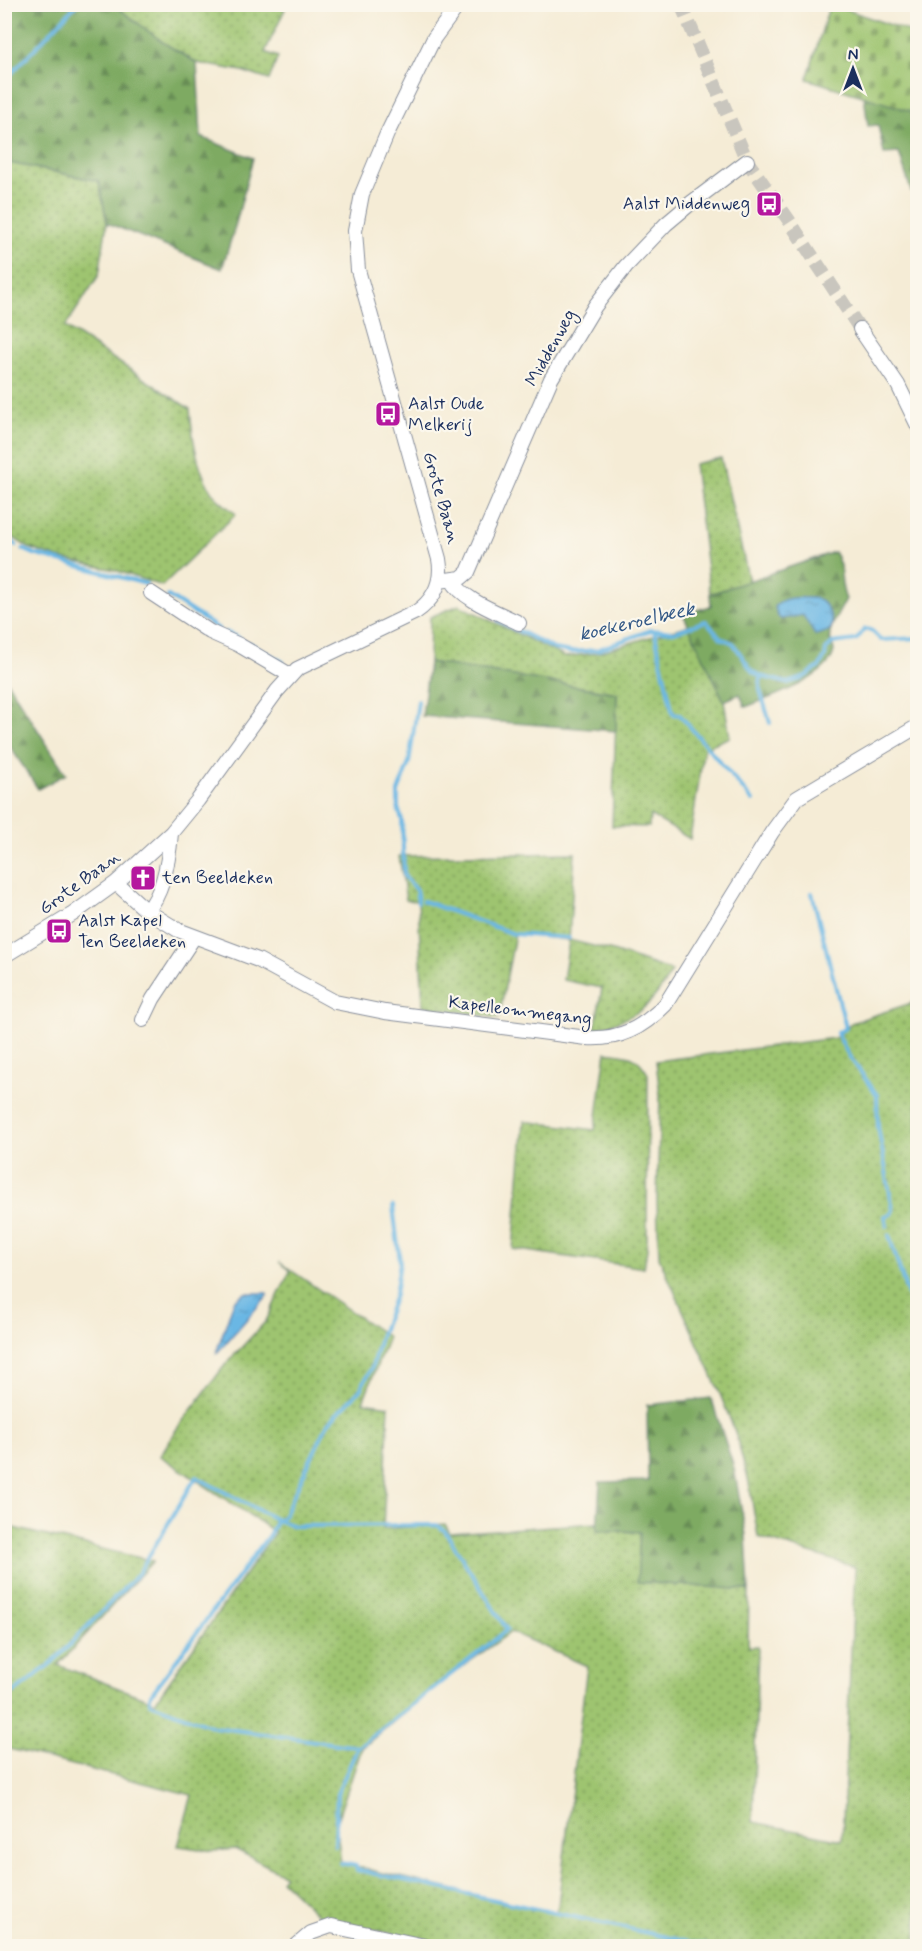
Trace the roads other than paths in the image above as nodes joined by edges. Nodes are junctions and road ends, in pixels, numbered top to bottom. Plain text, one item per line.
1 (459, 4) edge
2 (747, 161) dead end
3 (860, 329) tunnel mouth
4 (918, 426) edge
5 (446, 581) junction
6 (152, 593) dead end
7 (519, 623) dead end
8 (290, 675) junction
9 (918, 726) edge
10 (171, 833) junction
11 (116, 883) junction
12 (147, 911) junction
13 (194, 937) junction
14 (4, 956) edge
15 (143, 1020) dead end
16 (387, 1943) edge
17 (296, 1947) edge
18 (425, 1947) edge

1 - 5 street, Grote Baan
2 - 5 street, Middenweg
3 - 4 street
5 - 7 street
5 - 8 street, Grote Baan
6 - 8 street
8 - 10 street, Grote Baan
9 - 13 street, Kapelleommegang
10 - 11 street, Grote Baan
10 - 12 street, Grote Baan
11 - 12 street, Kapelleommegang
11 - 14 street, Grote Baan
12 - 13 street, Kapelleommegang
13 - 15 street
16 - 17 street
16 - 18 street

